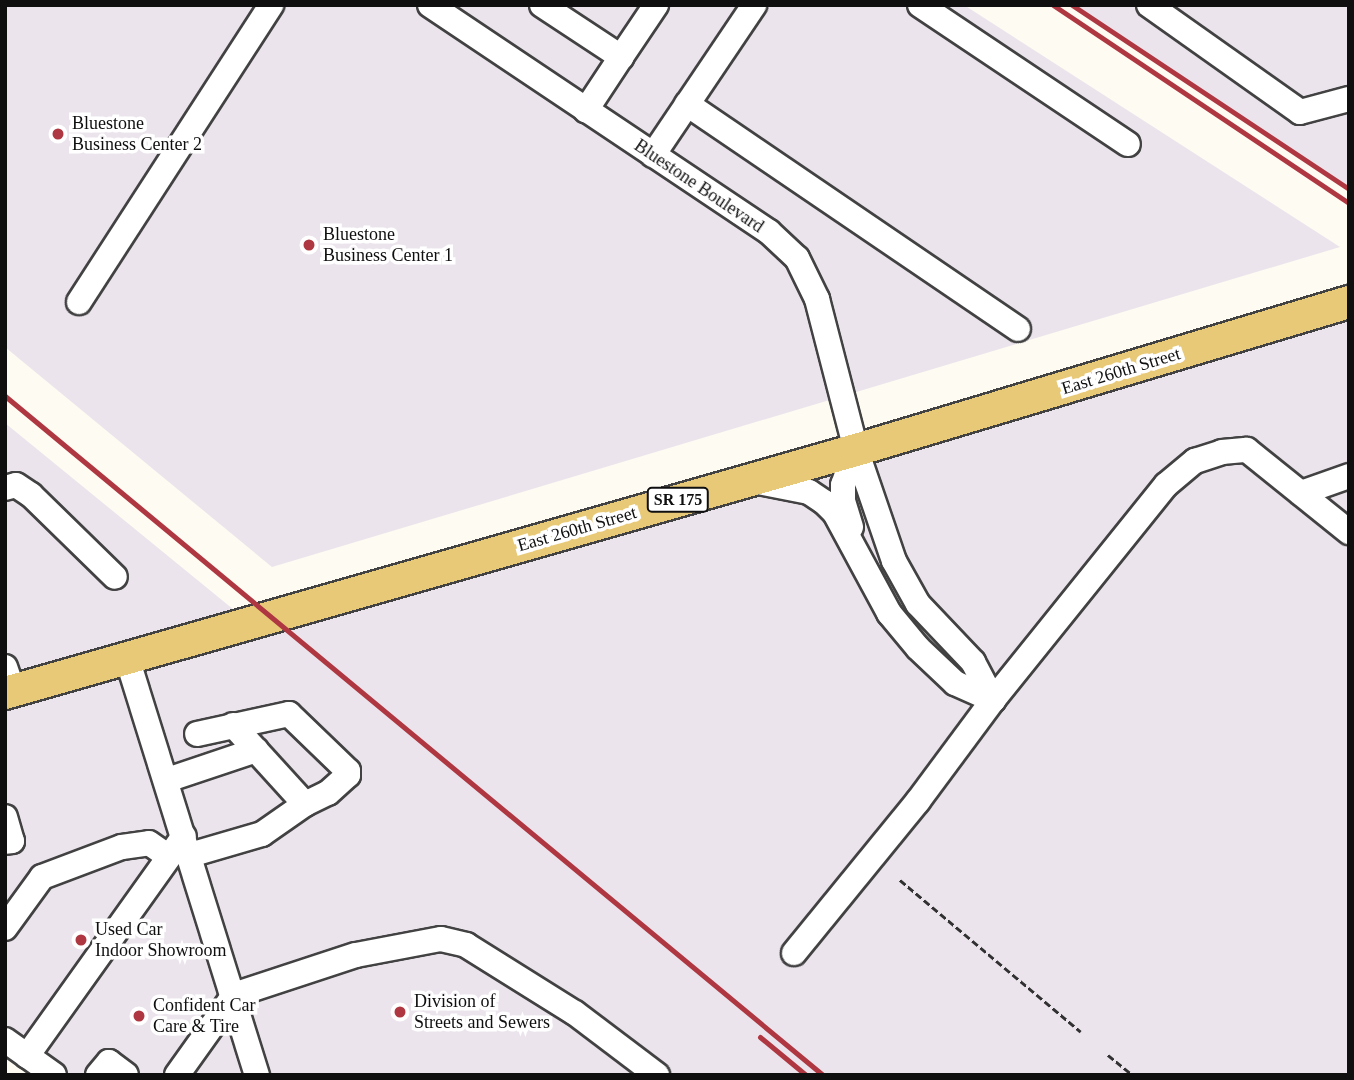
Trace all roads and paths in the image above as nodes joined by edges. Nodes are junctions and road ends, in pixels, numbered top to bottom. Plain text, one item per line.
1 (271, 5) edge
2 (430, 5) edge
3 (542, 5) edge
4 (656, 5) edge
5 (754, 5) edge
6 (920, 5) edge
7 (1149, 5) edge
8 (621, 57) junction
9 (1349, 99) edge
10 (687, 104) junction
11 (586, 110) junction
12 (1128, 144) dead end
13 (653, 155) junction
14 (79, 302) dead end
15 (1349, 302) edge
16 (1018, 329) dead end
17 (856, 450) junction
18 (1349, 476) edge
19 (749, 480) junction
20 (5, 488) edge
21 (1301, 493) junction
22 (1349, 532) edge
23 (860, 560) junction
24 (115, 577) dead end
25 (127, 658) junction
26 (8, 683) edge
27 (993, 700) junction
28 (233, 725) junction
29 (197, 734) dead end
30 (256, 750) junction
31 (167, 780) junction
32 (305, 804) junction
33 (5, 817) edge
34 (5, 842) edge
35 (181, 849) junction
36 (900, 880) dead end
37 (5, 928) edge
38 (794, 953) dead end
39 (234, 995) junction
40 (1081, 1032) dead end
41 (5, 1040) edge
42 (27, 1055) junction
43 (1108, 1055) dead end
44 (54, 1075) edge
45 (98, 1075) edge
46 (126, 1075) edge
47 (177, 1075) edge
48 (257, 1075) edge
49 (657, 1075) edge
50 (1133, 1075) edge

1 - 14 street
2 - 11 street, Bluestone Boulevard
3 - 8 street
4 - 8 street
5 - 10 street
6 - 12 street
7 - 9 street
8 - 11 street
10 - 13 street
10 - 16 street
11 - 13 street, Bluestone Boulevard
13 - 17 street, Bluestone Boulevard
15 - 17 main road, East 260th Street / SR 175
17 - 19 main road, East 260th Street / SR 175
17 - 23 street
17 - 27 street, Bluestone Boulevard
18 - 21 street
19 - 23 street
19 - 25 main road, East 260th Street / SR 175
20 - 24 street
21 - 22 street
21 - 27 street
23 - 27 street
25 - 26 main road, East 260th Street / SR 175
25 - 31 street
27 - 38 street
28 - 29 street
28 - 30 street
28 - 32 street
30 - 31 street
30 - 32 street
31 - 35 street
32 - 35 street
33 - 34 street
35 - 37 street
35 - 39 street
35 - 42 street
36 - 40 path
39 - 47 street
39 - 48 street
39 - 49 street
41 - 42 street
42 - 44 street
43 - 50 path
45 - 46 street

